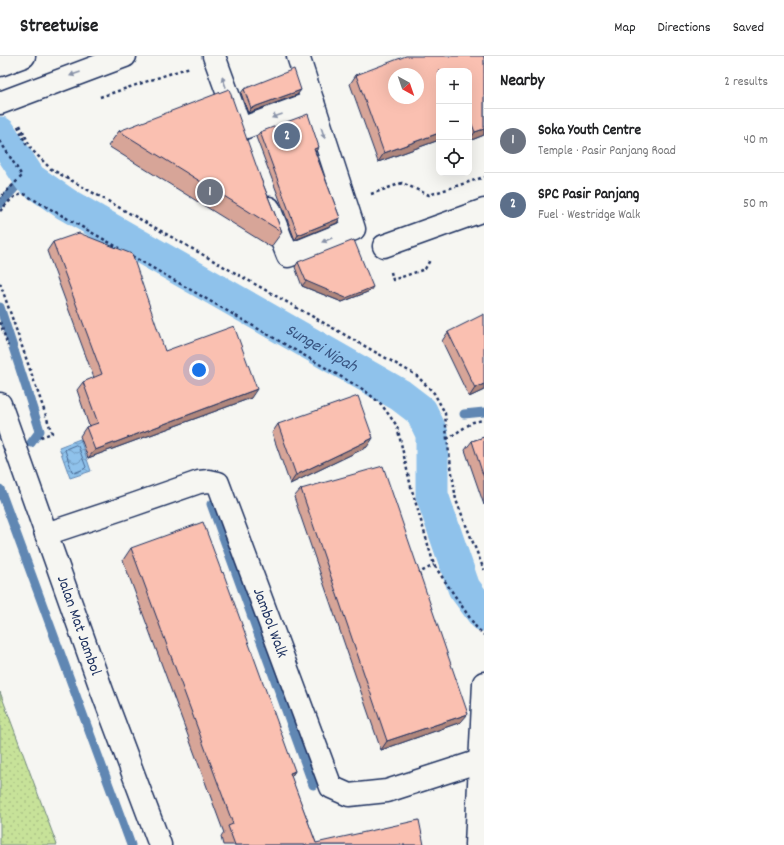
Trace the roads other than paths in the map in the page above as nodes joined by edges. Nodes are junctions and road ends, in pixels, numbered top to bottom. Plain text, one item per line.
1 (24, 56) edge
2 (125, 56) edge
3 (298, 56) edge
4 (215, 57) edge
5 (0, 65) edge
6 (313, 102) junction
7 (0, 103) edge
8 (241, 129) junction
9 (248, 149) edge
10 (262, 190) edge
11 (484, 210) edge
12 (384, 246) dead end
13 (0, 404) edge
14 (46, 534) junction
15 (484, 683) edge
16 (481, 771) edge
17 (160, 845) edge
18 (476, 845) edge

1 - 5 main road
2 -> 7 main road
3 - 6 main road
8 -> 4 main road
6 -> 8 main road
6 -> 10 main road
8 - 9 main road
11 - 12 main road
13 - 14 main road, Jalan Mat Jambol
14 - 16 main road, Jambol Walk
14 - 17 main road, Jalan Mat Jambol
15 - 16 main road
16 - 18 main road

